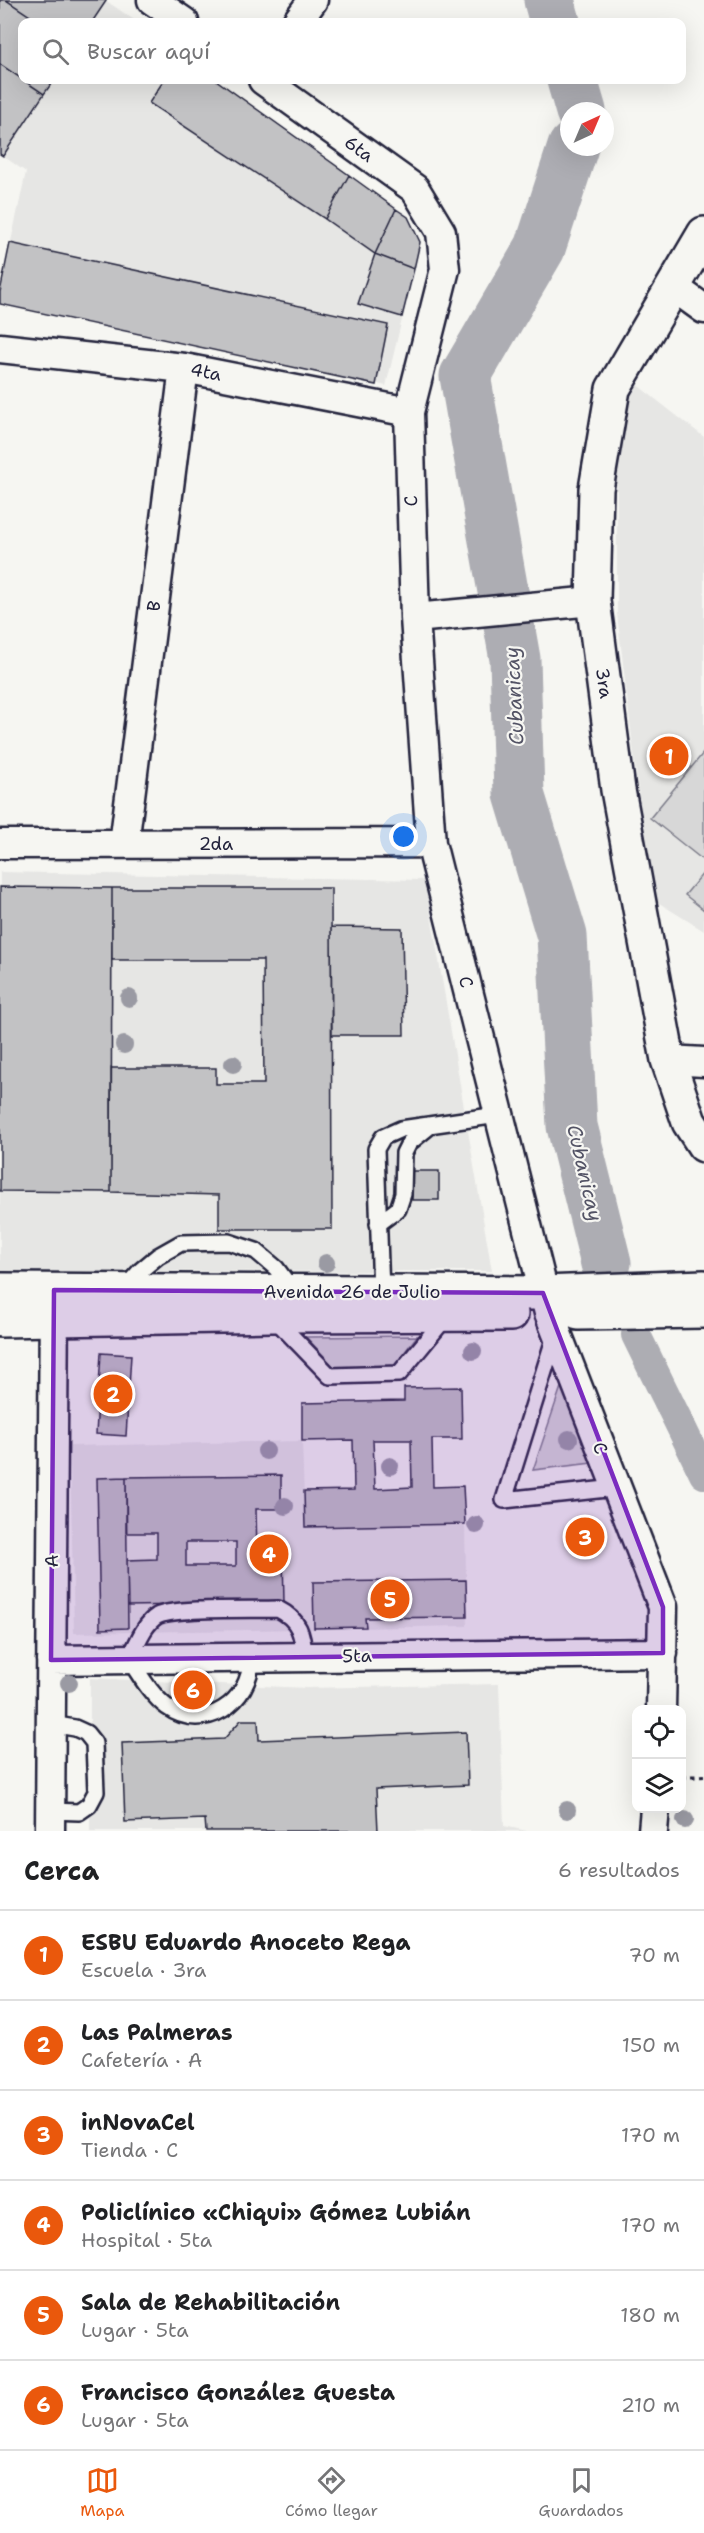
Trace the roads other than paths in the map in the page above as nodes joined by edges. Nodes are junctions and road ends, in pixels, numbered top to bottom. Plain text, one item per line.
1 (152, 0) edge
2 (313, 0) edge
3 (178, 18) edge
4 (300, 18) edge
5 (269, 84) edge
6 (441, 232) joint
7 (704, 234) edge
8 (672, 286) junction
9 (704, 309) edge
10 (0, 348) edge
11 (184, 368) junction
12 (409, 412) junction
13 (593, 601) junction
14 (426, 616) junction
15 (431, 843) junction
16 (0, 844) edge
17 (124, 844) junction
18 (668, 1060) junction
19 (704, 1062) edge
20 (498, 1115) junction
21 (433, 1124) junction
22 (704, 1145) edge
23 (378, 1224) junction
24 (704, 1259) edge
25 (0, 1290) edge
26 (123, 1290) junction
27 (293, 1291) junction
28 (381, 1292) junction
29 (685, 1301) edge
30 (54, 1305) junction
31 (560, 1309) junction
32 (271, 1315) junction
33 (447, 1316) junction
34 (0, 1320) edge
35 (616, 1488) junction
36 (663, 1653) junction
37 (305, 1657) junction
38 (129, 1659) junction
39 (250, 1659) junction
40 (51, 1660) junction
41 (661, 1705) edge
42 (51, 1724) junction
43 (655, 1813) edge
44 (50, 1821) edge
45 (653, 1831) edge

1 - 3 street
2 - 4 street
5 - 6 street, 6ta
6 - 12 street, C
7 - 8 main road, 3ra
8 - 9 street
8 - 13 main road, 3ra
10 - 11 street, 4ta
11 - 12 street, 4ta
11 - 17 street, B
12 - 14 street, C
13 - 14 street
13 - 18 main road, 3ra
14 - 15 street, C
15 - 17 street, 2da
15 - 20 street, C
16 - 17 street, 2da
18 - 19 street
18 - 22 main road, 3ra
20 - 21 lane
20 - 31 street, C
21 - 23 lane
21 - 23 lane
23 - 28 lane
24 - 29 main road
25 - 30 main road, Avenida 26 de Julio
26 - 27 main road, Avenida 26 de Julio
26 - 27 lane
26 - 30 main road, Avenida 26 de Julio
27 - 28 main road, Avenida 26 de Julio
28 - 31 main road, Avenida 26 de Julio
29 - 31 main road, Avenida 26 de Julio
30 - 32 main road, Avenida 26 de Julio
30 - 34 main road, Avenida 26 de Julio
30 - 40 street, A
31 - 33 main road, Avenida 26 de Julio
31 - 35 street, C
31 - 35 lane
32 - 33 main road, Avenida 26 de Julio
32 - 33 lane
35 - 36 street, C
36 - 37 street, 5ta
36 - 41 street, C
37 - 38 lane
37 - 39 street, 5ta
38 - 39 street, 5ta
38 - 39 lane
38 - 40 street, 5ta
40 - 42 street, A
42 - 44 street, A
42 - 44 lane
43 - 45 street

